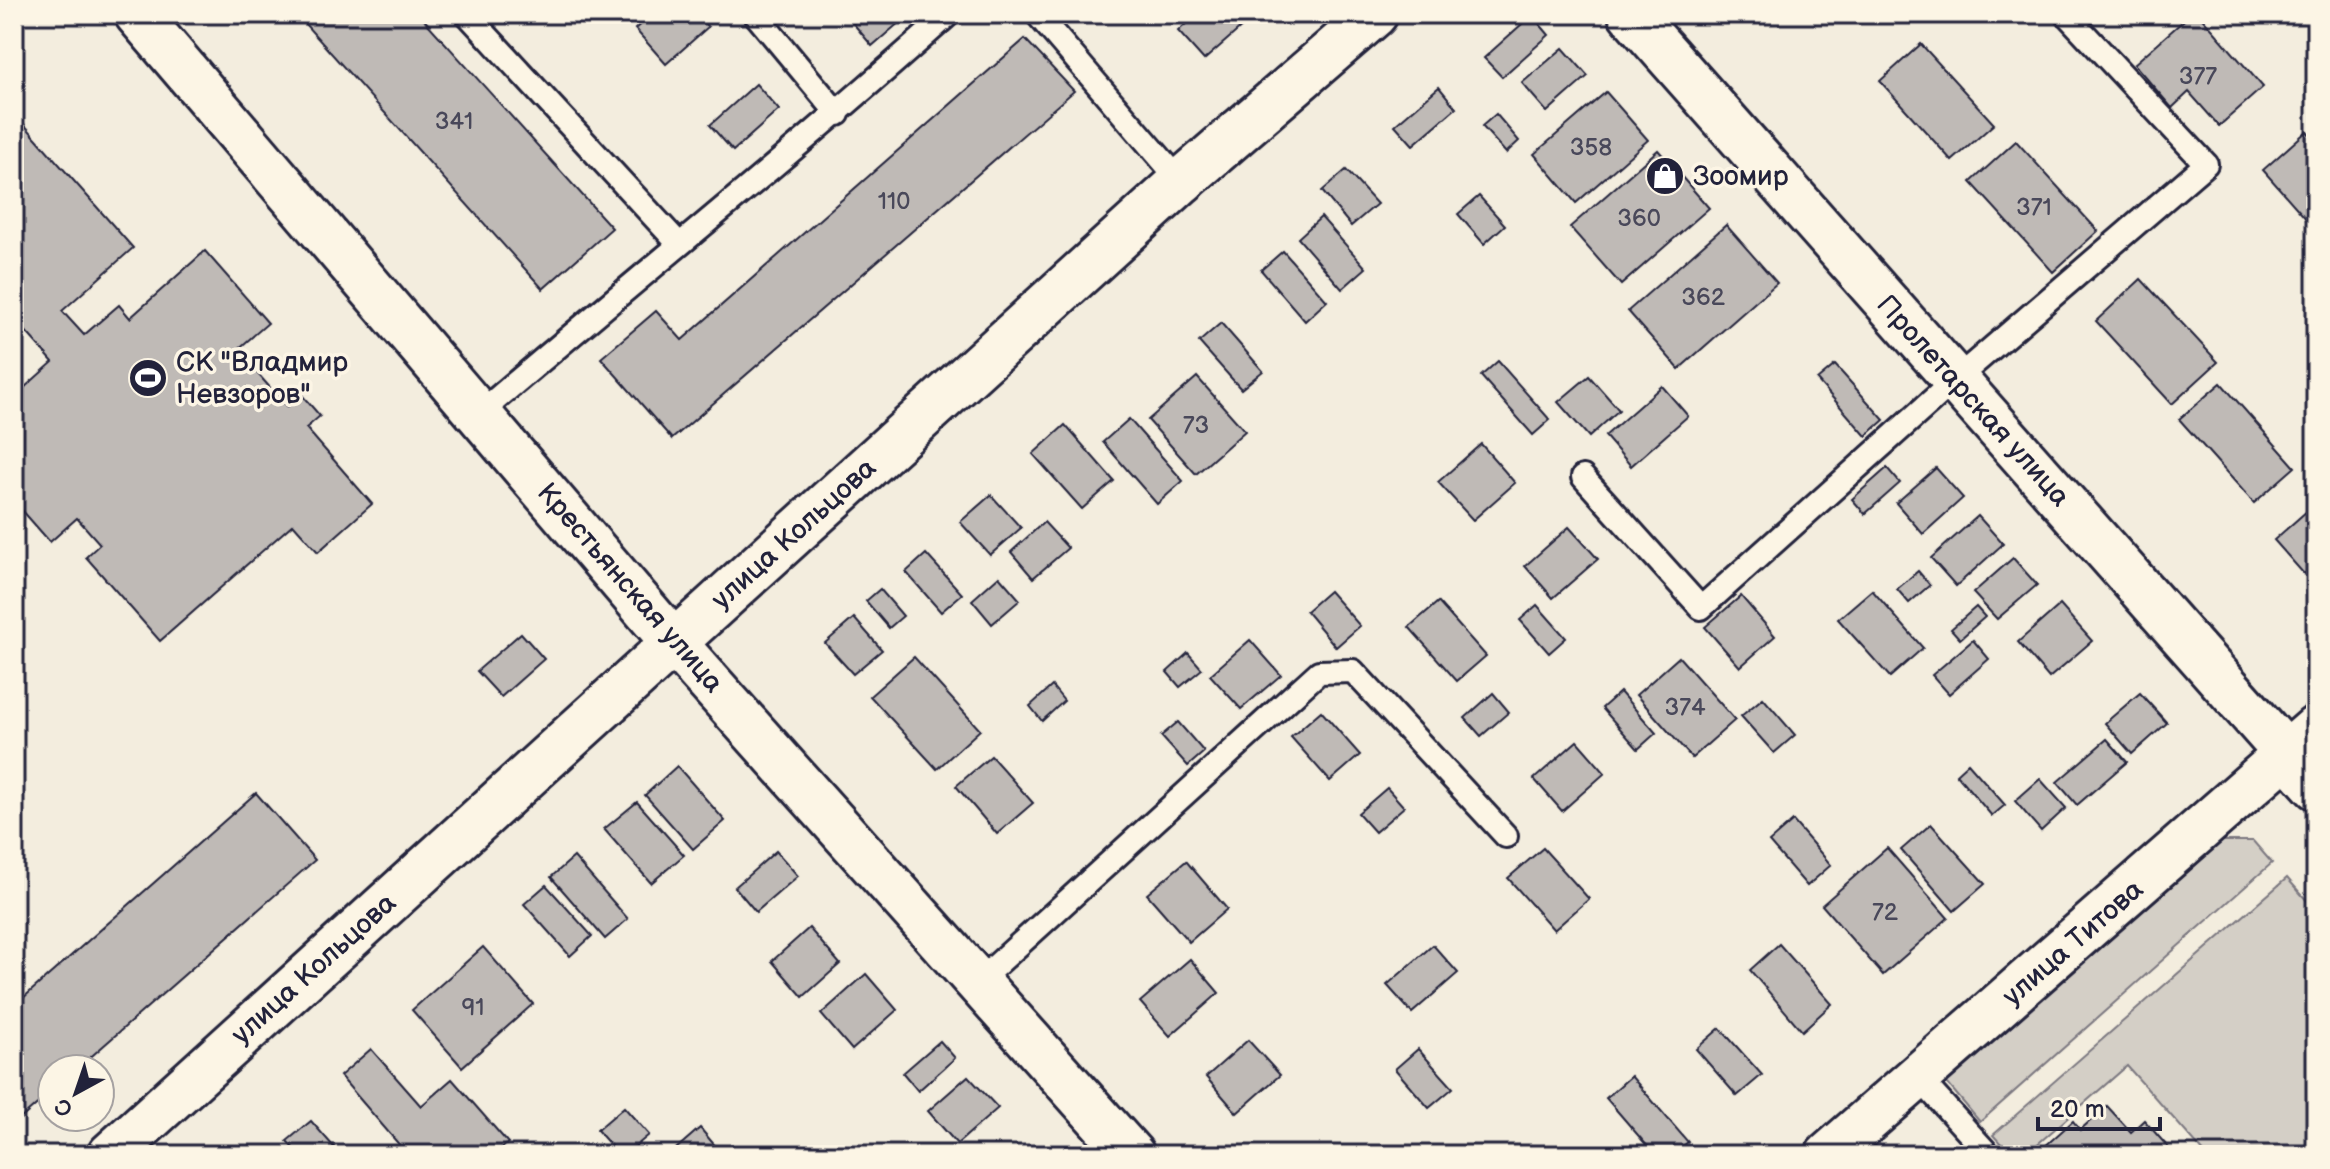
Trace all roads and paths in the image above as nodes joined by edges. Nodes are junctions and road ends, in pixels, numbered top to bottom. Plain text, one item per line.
1 (137, 14) edge
2 (467, 14) edge
3 (755, 14) edge
4 (949, 14) edge
5 (1037, 14) edge
6 (1375, 14) edge
7 (1631, 14) edge
8 (2066, 14) edge
9 (838, 114) junction
10 (1181, 182) junction
11 (678, 243) junction
12 (1955, 380) junction
13 (480, 413) junction
14 (1583, 477) dead end
15 (674, 643) junction
16 (2301, 742) edge
17 (2316, 787) edge
18 (1506, 836) dead end
19 (979, 981) junction
20 (1919, 1078) junction
21 (1128, 1154) edge
22 (110, 1155) edge
23 (1828, 1155) edge
24 (1989, 1155) edge

1 - 13 street, Крестьянская улица
2 - 11 lane
3 - 9 lane
4 - 9 lane
5 - 10 lane
6 - 10 street, улица Кольцова
7 - 12 street, Пролетарская улица
8 - 12 lane
9 - 11 lane
10 - 15 street, улица Кольцова
11 - 13 lane
12 - 14 lane
12 - 16 street, Пролетарская улица
13 - 15 street, Крестьянская улица
15 - 19 street, Крестьянская улица
15 - 22 street, улица Кольцова
16 - 17 street, Пролетарская улица
16 - 20 street, улица Титова
18 - 19 lane
19 - 21 street, Крестьянская улица
20 - 23 street, улица Титова
20 - 24 lane

